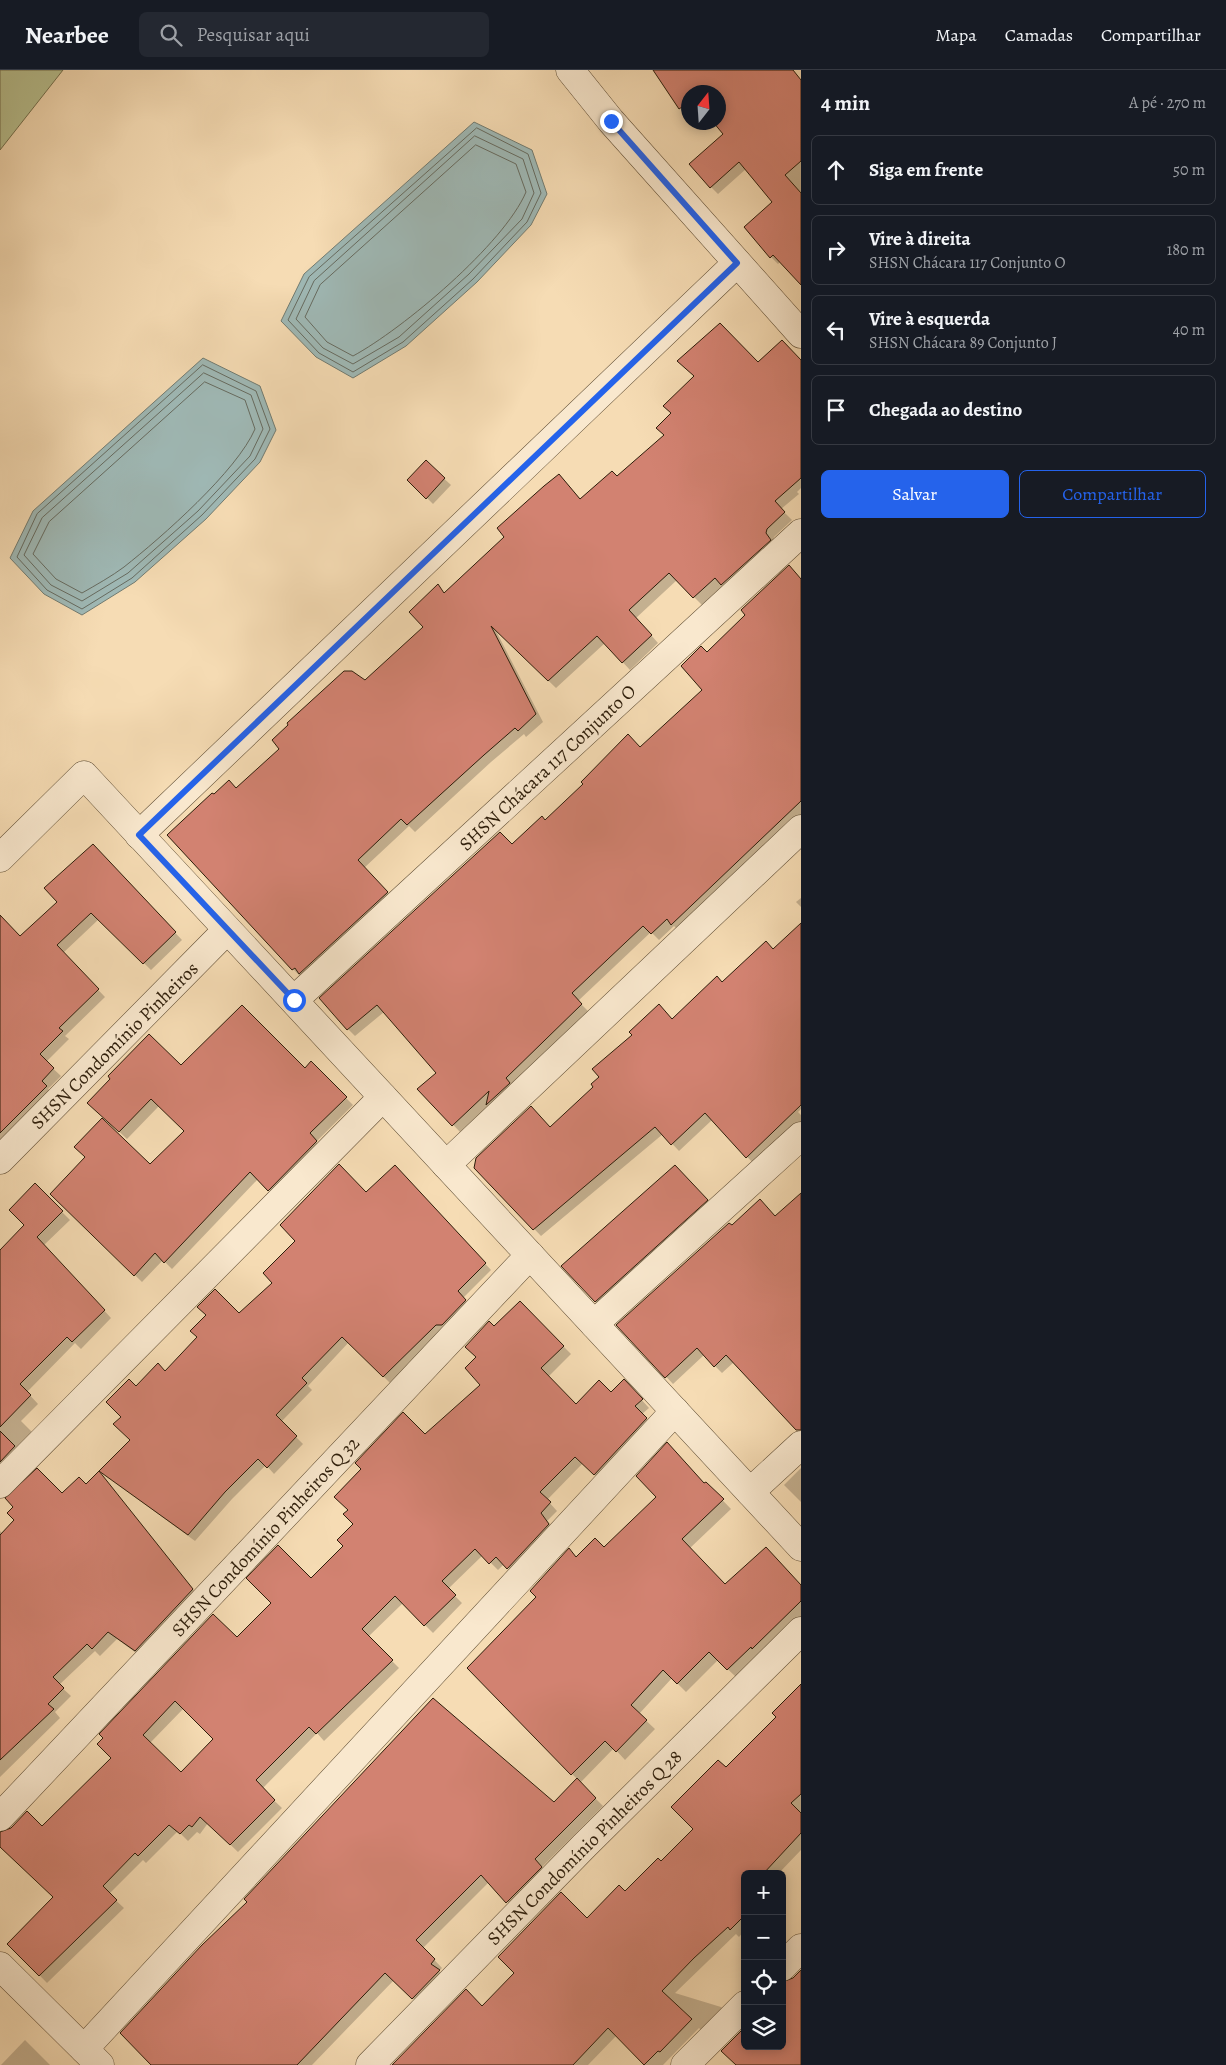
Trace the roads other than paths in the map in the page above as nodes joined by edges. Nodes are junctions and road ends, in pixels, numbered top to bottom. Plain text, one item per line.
1 (570, 70) edge
2 (737, 263) junction
3 (801, 334) edge
4 (801, 533) edge
5 (801, 829) edge
6 (139, 835) junction
7 (0, 858) edge
8 (227, 930) junction
9 (294, 1000) junction
10 (383, 1097) junction
11 (801, 1136) edge
12 (0, 1160) edge
13 (446, 1165) junction
14 (530, 1255) junction
15 (594, 1324) junction
16 (675, 1411) junction
17 (801, 1445) edge
18 (0, 1484) edge
19 (750, 1492) junction
20 (801, 1547) edge
21 (801, 1631) edge
22 (0, 1817) edge
23 (801, 1948) edge
24 (786, 1963) edge
25 (4, 1977) edge
26 (741, 2009) edge
27 (92, 2057) edge
28 (370, 2065) edge
29 (685, 2065) edge

1 - 2 street
2 - 3 street
2 - 6 street
4 - 9 street, SHSN Chácara 117 Conjunto O
5 - 13 street
6 - 7 street
6 - 8 street
8 - 9 street
8 - 12 street, SHSN Condomínio Pinheiros
9 - 10 street
10 - 13 street
10 - 18 street
11 - 15 street
13 - 14 street
14 - 15 street
14 - 22 street, SHSN Condomínio Pinheiros Q 32
15 - 16 street
16 - 19 street
16 - 27 street
17 - 19 street
19 - 20 street
21 - 28 street, SHSN Condomínio Pinheiros Q 28
23 - 24 street
25 - 27 street
26 - 29 street

